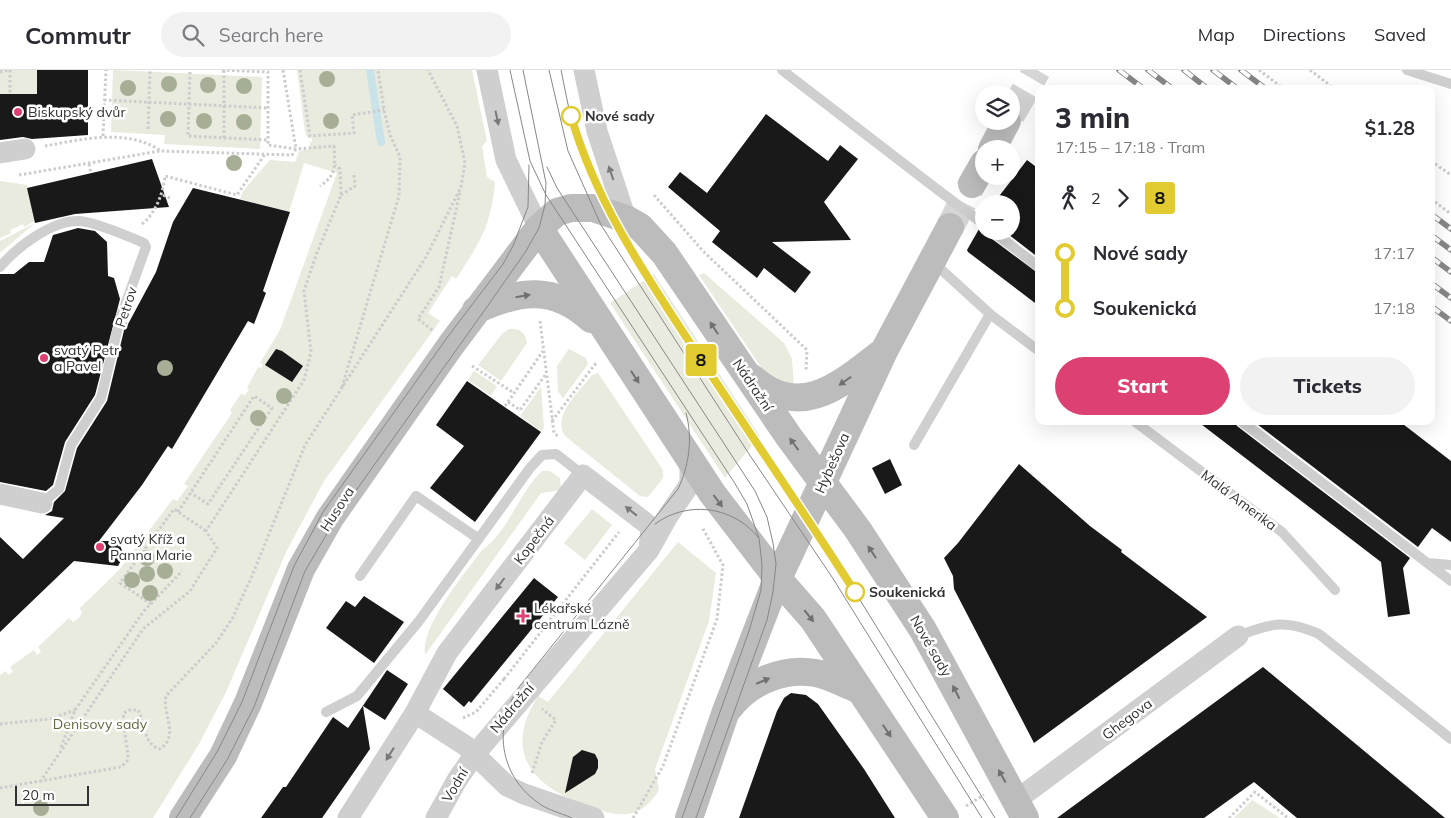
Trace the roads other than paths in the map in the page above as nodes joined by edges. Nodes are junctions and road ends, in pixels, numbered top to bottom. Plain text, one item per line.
1 (487, 70) edge
2 (584, 70) edge
3 (782, 70) edge
4 (1407, 70) edge
5 (1431, 70) edge
6 (1439, 80) junction
7 (1451, 84) edge
8 (25, 149) road end
9 (0, 153) edge
10 (975, 218) edge
11 (626, 219) junction
12 (950, 227) tunnel mouth
13 (539, 228) junction
14 (1004, 240) edge
15 (931, 260) junction
16 (1035, 264) edge
17 (0, 267) edge
18 (476, 310) junction
19 (990, 314) junction
20 (608, 336) junction
21 (1035, 347) edge
22 (884, 352) junction
23 (741, 368) junction
24 (1139, 425) edge
25 (1247, 425) edge
26 (914, 444) dead end
27 (690, 461) junction
28 (583, 475) junction
29 (823, 483) junction
30 (0, 494) edge
31 (42, 503) joint
32 (479, 539) junction
33 (649, 550) junction
34 (1427, 563) junction
35 (1451, 565) edge
36 (360, 576) dead end
37 (778, 579) junction
38 (1451, 581) edge
39 (1335, 590) dead end
40 (1238, 636) joint
41 (860, 690) junction
42 (726, 711) junction
43 (326, 712) dead end
44 (416, 713) junction
45 (1451, 738) edge
46 (474, 754) junction
47 (1020, 810) edge
48 (183, 818) edge
49 (348, 818) edge
50 (436, 818) edge
51 (594, 818) edge
52 (689, 818) edge
53 (945, 818) edge

1 -> 13 street
11 -> 2 street
3 - 10 lane, bridge
4 - 6 lane
5 - 6 lane
6 - 7 lane
8 - 9 street
11 - 13 main road, Nádražní
23 -> 11 main road, Nádražní
12 - 15 main road, Hybešova
13 - 18 main road, Husova
13 - 20 main road
14 - 16 lane
15 - 19 lane
15 - 22 main road, Hybešova
17 - 31 lane, Petrov
18 -> 20 main road
18 - 48 main road, Husova
19 - 21 lane
19 - 26 lane
20 -> 27 main road
22 -> 23 main road
22 - 29 main road, Hybešova
29 -> 23 main road, Nádražní
24 - 39 lane, Malá Amerika
25 - 34 lane
27 - 33 street, Nádražní
27 -> 37 main road
28 - 32 lane
33 -> 28 street
28 -> 44 street, Kopečná
29 - 37 main road, Hybešova
47 -> 29 main road, Nové sady
30 - 31 street, Petrov
32 - 36 lane
32 - 43 lane
33 - 46 street, Nádražní
34 - 35 lane
34 - 38 lane
37 -> 41 main road
37 - 42 main road, Hybešova
40 - 45 lane
40 - 47 street, Ghegova
42 -> 41 main road
41 -> 53 main road
42 - 52 main road, Hybešova
44 - 46 street
44 -> 49 street, Kopečná
46 - 50 street, Vodní
46 - 51 street

